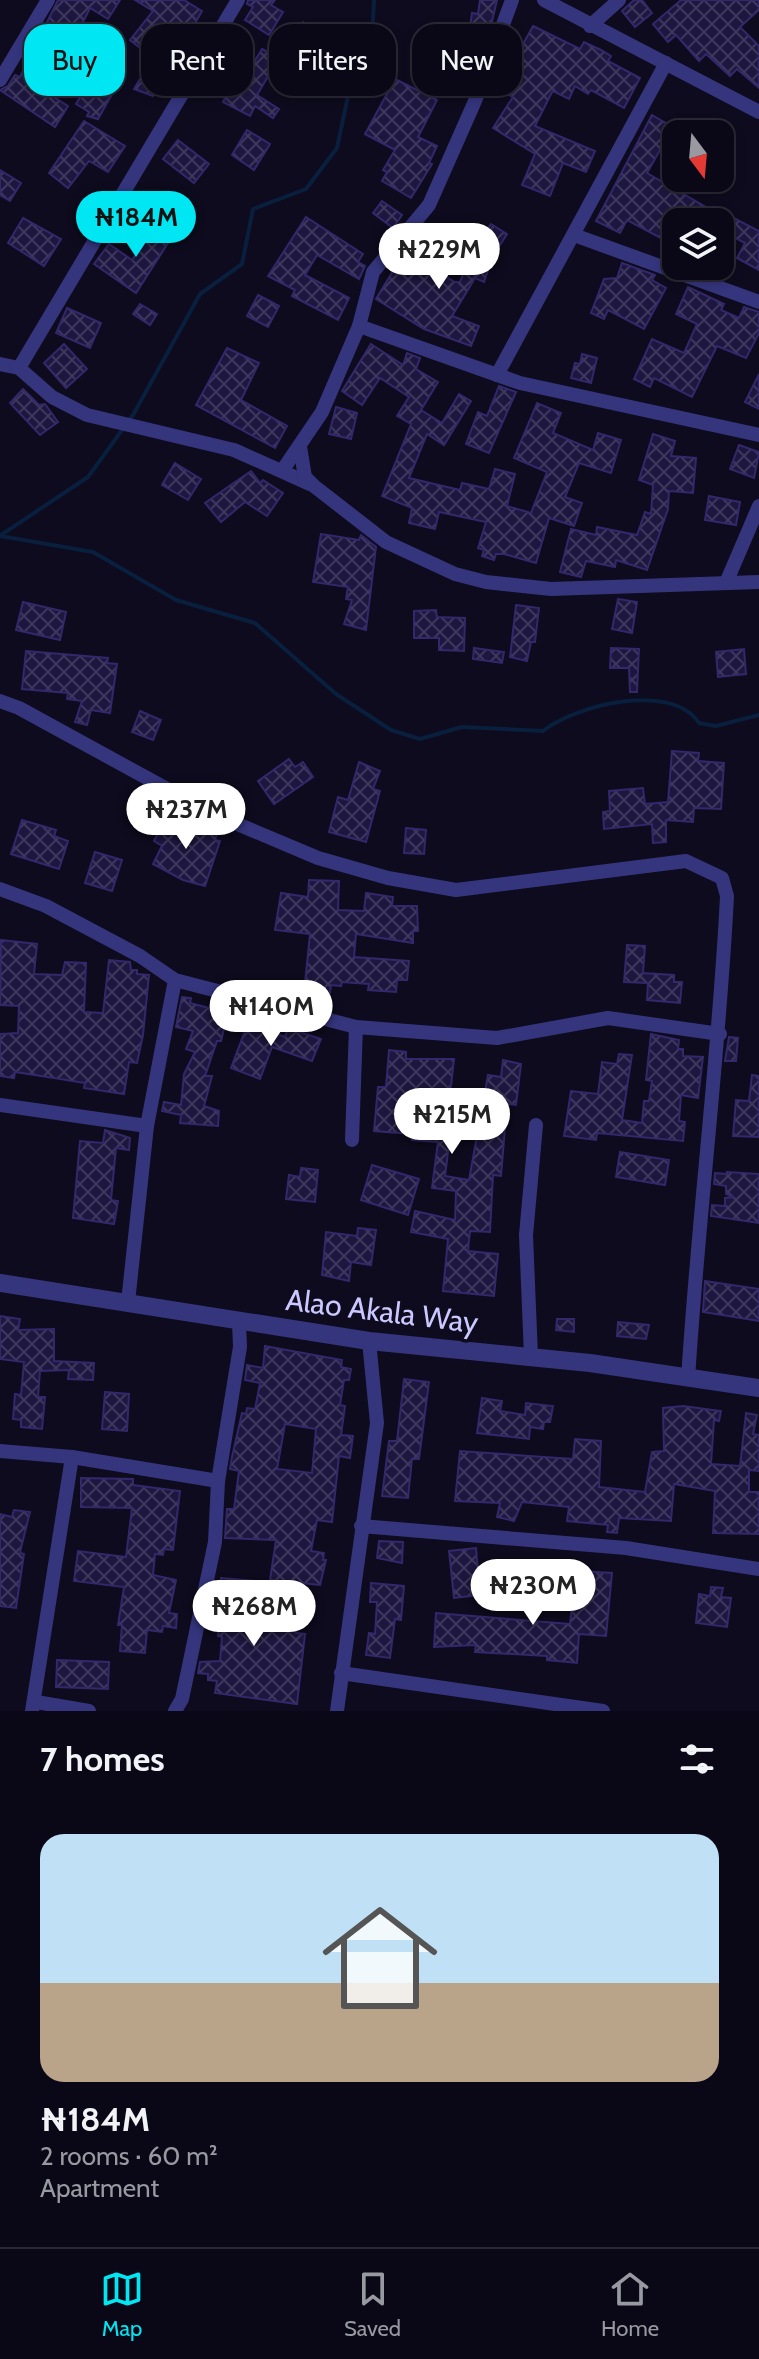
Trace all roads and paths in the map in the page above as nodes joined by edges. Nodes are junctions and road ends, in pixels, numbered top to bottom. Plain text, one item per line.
1 (48, 0) edge
2 (238, 0) edge
3 (512, 0) edge
4 (544, 0) edge
5 (619, 0) edge
6 (590, 26) junction
7 (666, 63) junction
8 (0, 80) edge
9 (759, 112) edge
10 (574, 235) junction
11 (759, 302) edge
12 (359, 326) junction
13 (0, 364) edge
14 (19, 368) junction
15 (500, 376) junction
16 (759, 435) edge
17 (300, 447) junction
18 (282, 471) junction
19 (314, 486) junction
20 (759, 506) edge
21 (759, 582) edge
22 (726, 583) junction
23 (0, 701) edge
24 (0, 889) edge
25 (175, 980) junction
26 (356, 1027) junction
27 (720, 1034) junction
28 (0, 1105) edge
29 (536, 1125) dead end
30 (147, 1126) junction
31 (352, 1140) dead end
32 (0, 1283) edge
33 (128, 1302) junction
34 (239, 1321) junction
35 (369, 1341) junction
36 (531, 1356) junction
37 (688, 1379) junction
38 (759, 1388) edge
39 (0, 1451) edge
40 (72, 1457) junction
41 (218, 1481) junction
42 (361, 1526) junction
43 (759, 1569) edge
44 (341, 1673) junction
45 (510, 1705) edge
46 (34, 1707) edge
47 (89, 1711) edge
48 (175, 1711) edge
49 (337, 1711) edge
50 (603, 1711) edge

1 - 8 street
2 - 14 street
3 - 12 street
4 - 6 street
5 - 6 street
6 - 7 street
7 - 9 street
7 - 10 street
10 - 11 street
10 - 15 street
12 - 15 street
12 - 17 street
13 - 14 street
14 - 18 street
15 - 16 street
17 - 18 street
17 - 19 street
18 - 19 street
19 - 22 street
20 - 22 street
21 - 22 street
23 - 27 street
24 - 25 street
25 - 26 street
25 - 30 street
26 - 27 street
26 - 31 street
27 - 37 street
28 - 30 street
29 - 36 street
30 - 33 street
32 - 33 street, Alao Akala Way
33 - 34 street, Alao Akala Way
34 - 35 street, Alao Akala Way
34 - 41 street
35 - 36 street, Alao Akala Way
35 - 42 street
36 - 37 street, Alao Akala Way
37 - 38 street, Alao Akala Way
39 - 40 street
40 - 41 street
40 - 46 street
41 - 48 street
42 - 43 street
42 - 44 street
44 - 45 street
44 - 49 street
45 - 50 street
46 - 47 street

